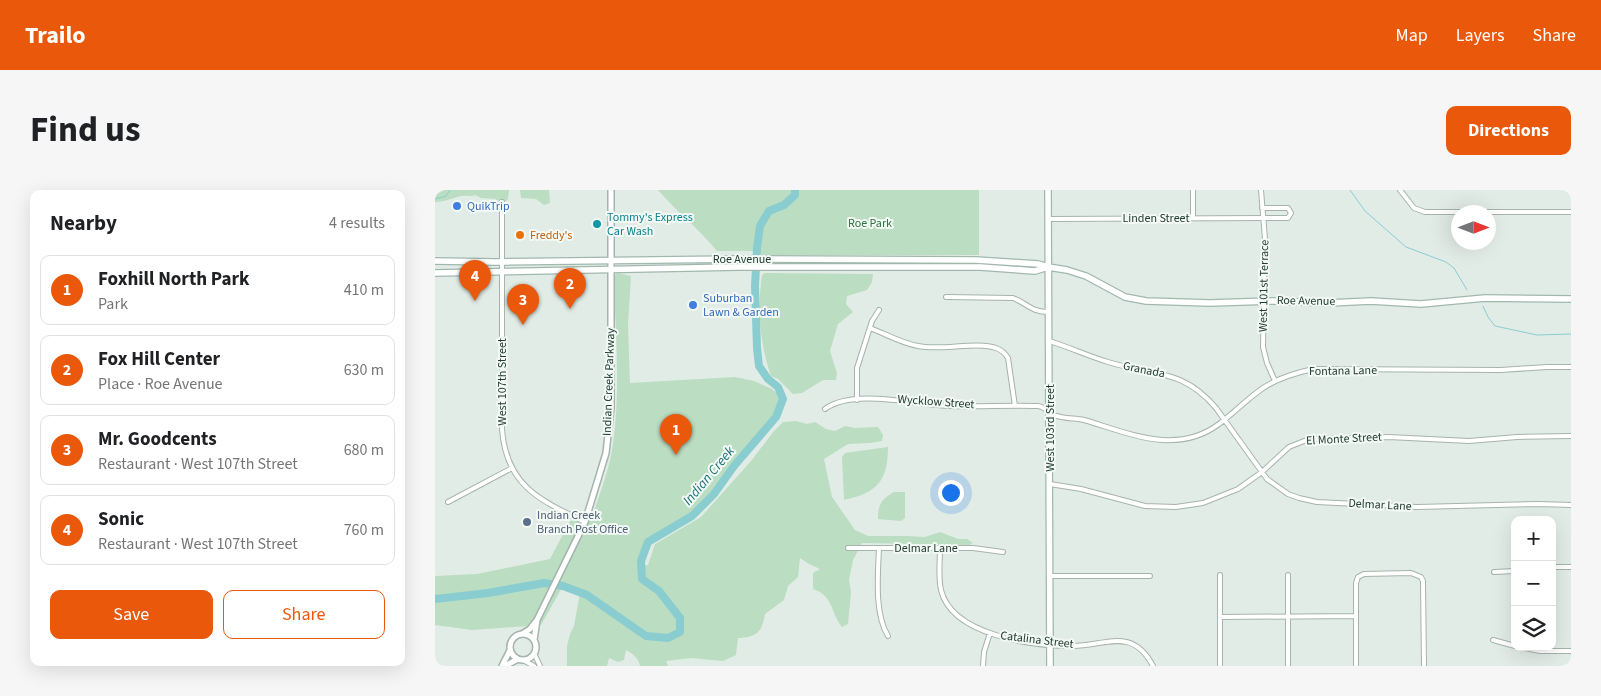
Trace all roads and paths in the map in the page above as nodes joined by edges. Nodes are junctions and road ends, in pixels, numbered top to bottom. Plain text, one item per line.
1 (611, 190) edge
2 (1048, 190) edge
3 (1193, 190) edge
4 (1261, 190) edge
5 (1400, 190) edge
6 (502, 202) dead end
7 (1262, 208) junction
8 (1571, 212) edge
9 (1193, 218) junction
10 (1263, 218) junction
11 (1048, 219) junction
12 (871, 259) junction
13 (611, 260) junction
14 (435, 261) edge
15 (501, 262) junction
16 (869, 267) junction
17 (611, 268) junction
18 (1048, 268) junction
19 (502, 271) junction
20 (435, 273) edge
21 (946, 297) dead end
22 (1571, 299) edge
23 (1265, 301) junction
24 (879, 310) dead end
25 (1049, 312) junction
26 (870, 328) junction
27 (1049, 341) junction
28 (1571, 367) edge
29 (1275, 381) junction
30 (857, 400) junction
31 (1015, 406) junction
32 (825, 409) dead end
33 (1049, 411) junction
34 (1224, 420) junction
35 (1571, 436) edge
36 (512, 468) junction
37 (1262, 472) junction
38 (1050, 484) junction
39 (448, 502) dead end
40 (1571, 505) edge
41 (585, 522) junction
42 (848, 548) dead end
43 (879, 548) junction
44 (940, 548) junction
45 (1003, 552) dead end
46 (1556, 567) edge
47 (1571, 567) edge
48 (1511, 571) edge
49 (1494, 572) dead end
50 (1220, 575) dead end
51 (1288, 575) dead end
52 (1050, 576) junction
53 (1150, 576) dead end
54 (1356, 616) junction
55 (1220, 617) junction
56 (1288, 617) junction
57 (537, 620) junction
58 (990, 633) junction
59 (522, 634) junction
60 (888, 636) dead end
61 (534, 640) junction
62 (1493, 640) dead end
63 (1050, 644) junction
64 (1511, 645) edge
65 (510, 650) junction
66 (1556, 651) edge
67 (1571, 651) edge
68 (534, 653) junction
69 (521, 660) junction
70 (503, 666) edge
71 (534, 666) edge
72 (540, 666) edge
73 (983, 666) edge
74 (1050, 666) edge
75 (1153, 666) edge
76 (1220, 666) edge
77 (1288, 666) edge
78 (1356, 666) edge
79 (1424, 666) edge

1 - 13 street, Indian Creek Parkway
2 - 11 main road, West 103rd Street
3 - 9 street
4 - 7 street, West 101st Terrace
5 - 8 street
6 - 15 street, West 107th Street
7 - 10 street, West 101st Terrace
7 - 10 street
9 - 10 street, Linden Street
9 - 11 street, Linden Street
10 - 23 street, West 101st Terrace
11 - 18 main road, West 103rd Street
12 - 13 main road, Roe Avenue
12 - 16 main road
12 - 18 main road, Roe Avenue
13 - 15 main road, Roe Avenue
13 - 17 street, Indian Creek Parkway
14 - 15 main road, Roe Avenue
15 - 19 street, West 107th Street
16 - 17 main road, Roe Avenue
16 - 18 main road, Roe Avenue
17 - 19 main road, Roe Avenue
17 - 41 street, Indian Creek Parkway
18 - 23 main road, Roe Avenue
18 - 25 main road, West 103rd Street
19 - 20 main road, Roe Avenue
19 - 36 street, West 107th Street
21 - 25 street
22 - 23 main road, Roe Avenue
23 - 29 street, West 101st Terrace
24 - 26 street
25 - 27 main road, West 103rd Street
26 - 30 street
26 - 31 street
27 - 33 main road, West 103rd Street
27 - 34 street, Granada
28 - 29 street, Fontana Lane
29 - 34 street, Fontana Lane
30 - 31 street, Wycklow Street
30 - 32 street, Wycklow Street
31 - 33 street, Wycklow Street
33 - 34 street, Fontana Lane
33 - 38 main road, West 103rd Street
34 - 37 street, Delmar Lane
35 - 37 street, El Monte Street
36 - 39 street
36 - 41 street, West 107th Street
37 - 38 street, El Monte Street
37 - 40 street, Delmar Lane
38 - 52 main road, West 103rd Street
41 - 57 street, Indian Creek Parkway
42 - 43 street, Delmar Lane
43 - 44 street, Delmar Lane
43 - 60 street
44 - 45 street, Delmar Lane
44 - 58 street, Catalina Street
46 - 47 street
48 - 49 street
50 - 55 street
51 - 56 street
52 - 53 street
52 - 63 main road, West 103rd Street
54 - 56 street
54 - 78 street
54 - 79 street
55 - 56 street
55 - 76 street
56 - 77 street
57 - 59 street, Indian Creek Parkway
57 - 61 street, Indian Creek Parkway
58 - 63 street, Catalina Street
58 - 73 street
59 - 61 street
59 - 65 street
61 - 68 street
62 - 64 street
63 - 74 main road, West 103rd Street
63 - 75 street, Catalina Street
65 - 69 street
65 - 70 street
66 - 67 street
68 - 69 street
68 - 72 street
69 - 70 street
69 - 71 street

